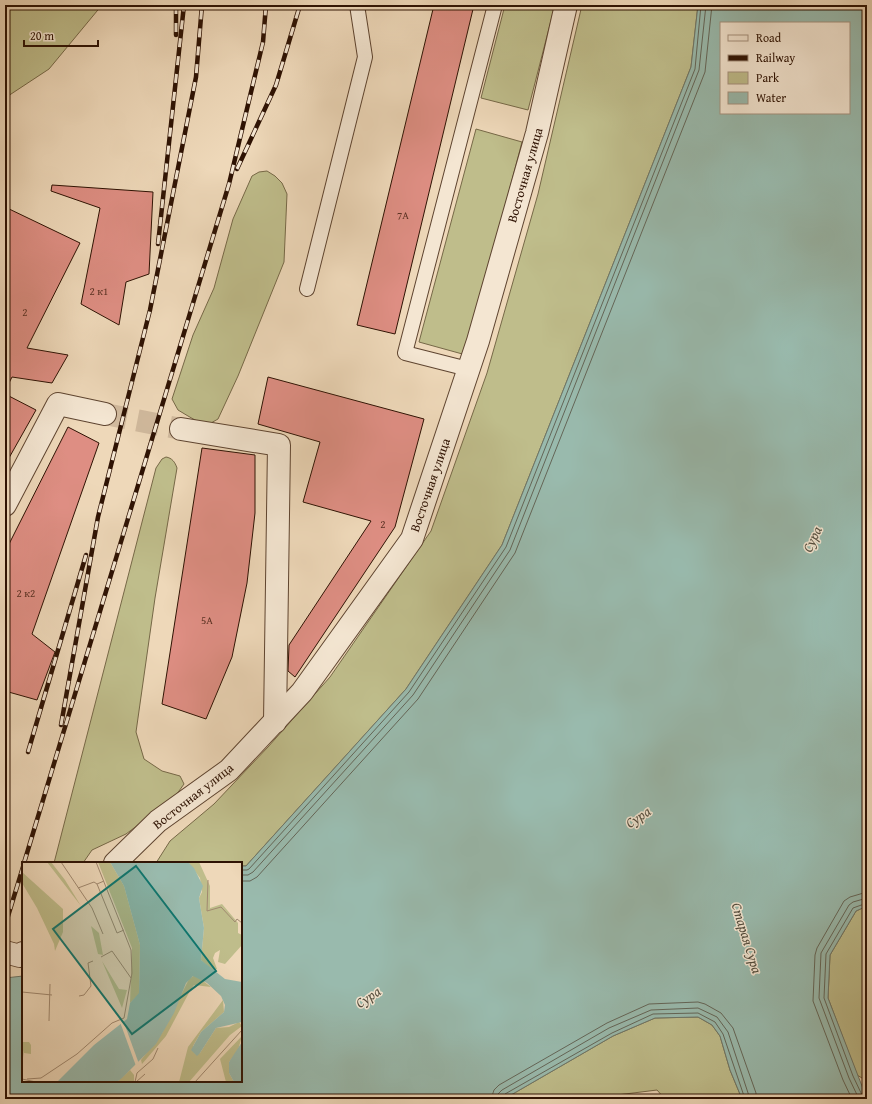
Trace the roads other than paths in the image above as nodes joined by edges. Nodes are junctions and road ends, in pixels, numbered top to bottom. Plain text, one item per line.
1 (358, 5) edge
2 (495, 5) edge
3 (566, 5) edge
4 (307, 289) dead end
5 (468, 369) junction
6 (105, 414) tunnel mouth
7 (181, 429) tunnel mouth
8 (5, 505) edge
9 (275, 722) junction
10 (116, 862) edge
11 (5, 952) edge
12 (22, 954) edge

1 - 4 lane
2 - 5 lane
3 - 5 street, Восточная улица
5 - 9 street, Восточная улица
6 - 8 street
7 - 9 street
9 - 10 street, Восточная улица
11 - 12 street

